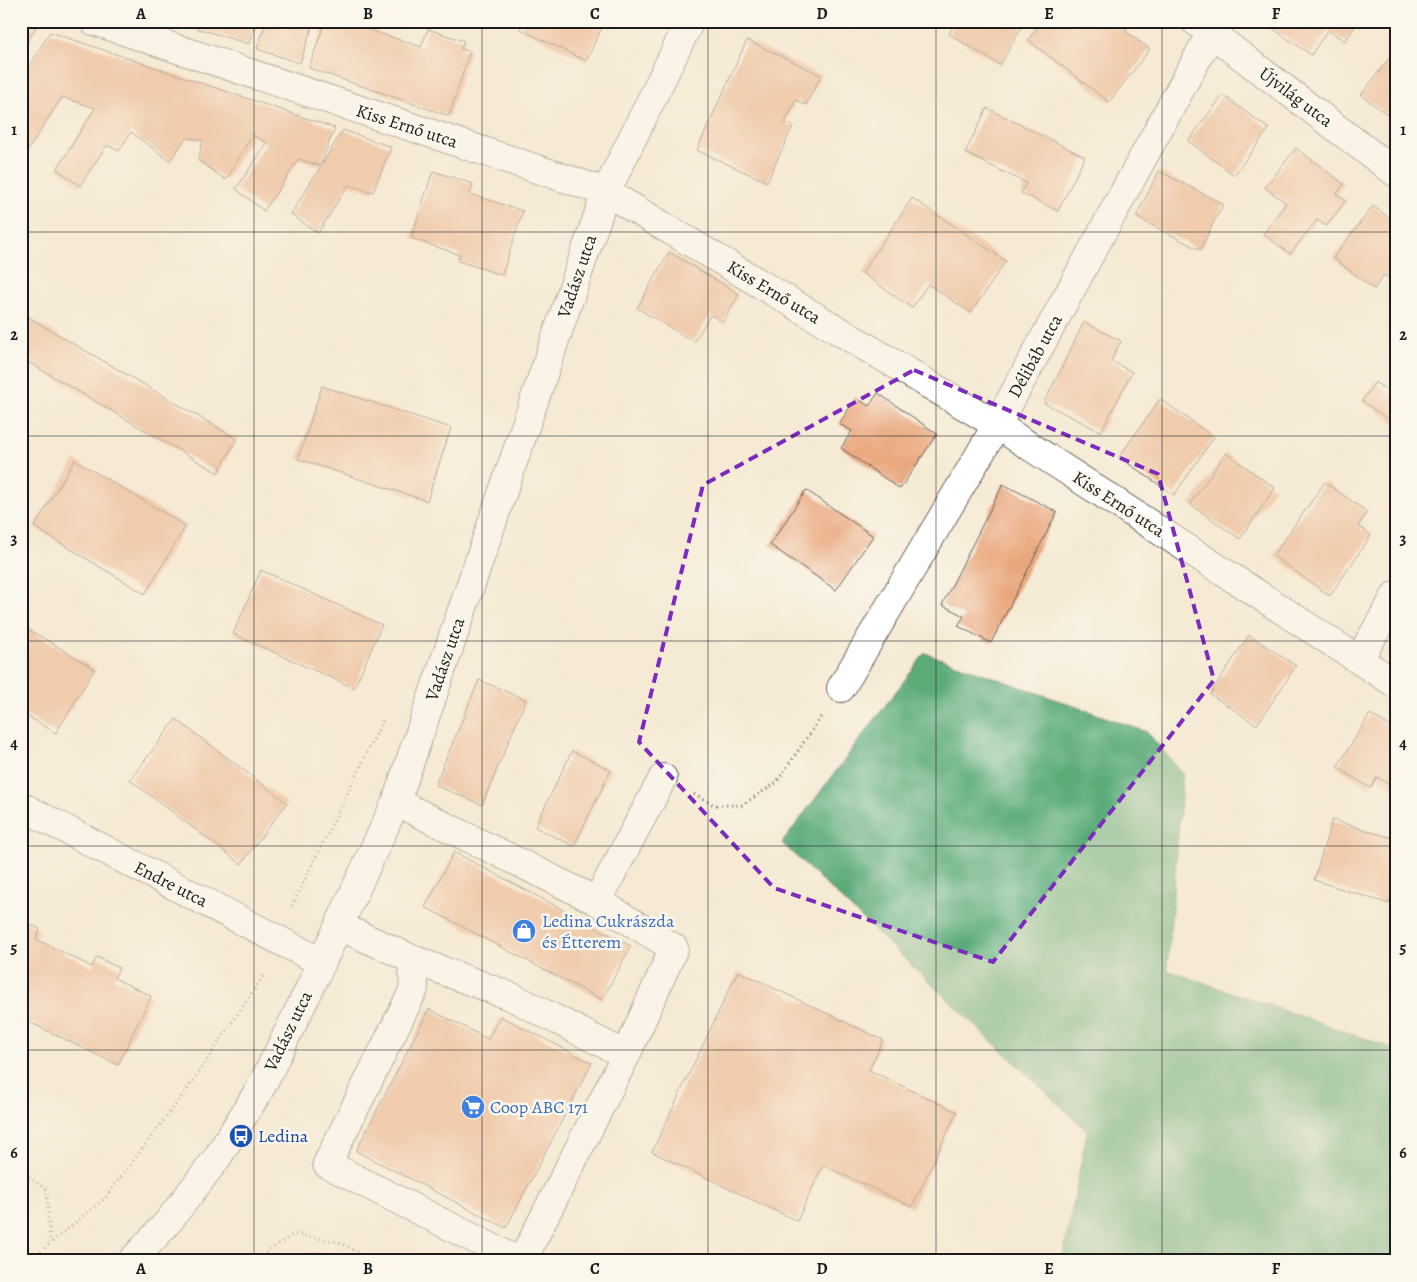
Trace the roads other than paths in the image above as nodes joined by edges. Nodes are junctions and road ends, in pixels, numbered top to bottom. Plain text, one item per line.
1 (94, 21) edge
2 (690, 21) edge
3 (1210, 25) edge
4 (1396, 173) edge
5 (606, 192) junction
6 (997, 425) junction
7 (1396, 595) edge
8 (1358, 660) junction
9 (1396, 684) edge
10 (842, 688) road end
11 (663, 778) road end
12 (396, 802) junction
13 (21, 806) edge
14 (597, 901) junction
15 (339, 926) junction
16 (412, 959) junction
17 (321, 962) junction
18 (626, 1055) junction
19 (132, 1261) edge
20 (520, 1261) edge

1 - 5 street, Kiss Ernő utca
2 - 5 street, Vadász utca
3 - 4 street, Újvilág utca
3 - 6 street, Délibáb utca
5 - 6 street, Kiss Ernő utca
5 - 12 street, Vadász utca
6 - 8 street, Kiss Ernő utca
6 - 10 street, Délibáb utca
7 - 8 street
8 - 9 street, Kiss Ernő utca
11 - 14 street
12 - 14 street
12 - 15 street, Vadász utca
13 - 17 street, Endre utca
14 - 18 street
15 - 16 street
15 - 17 street, Vadász utca
16 - 18 street
16 - 20 street
17 - 19 street, Vadász utca
18 - 20 street

